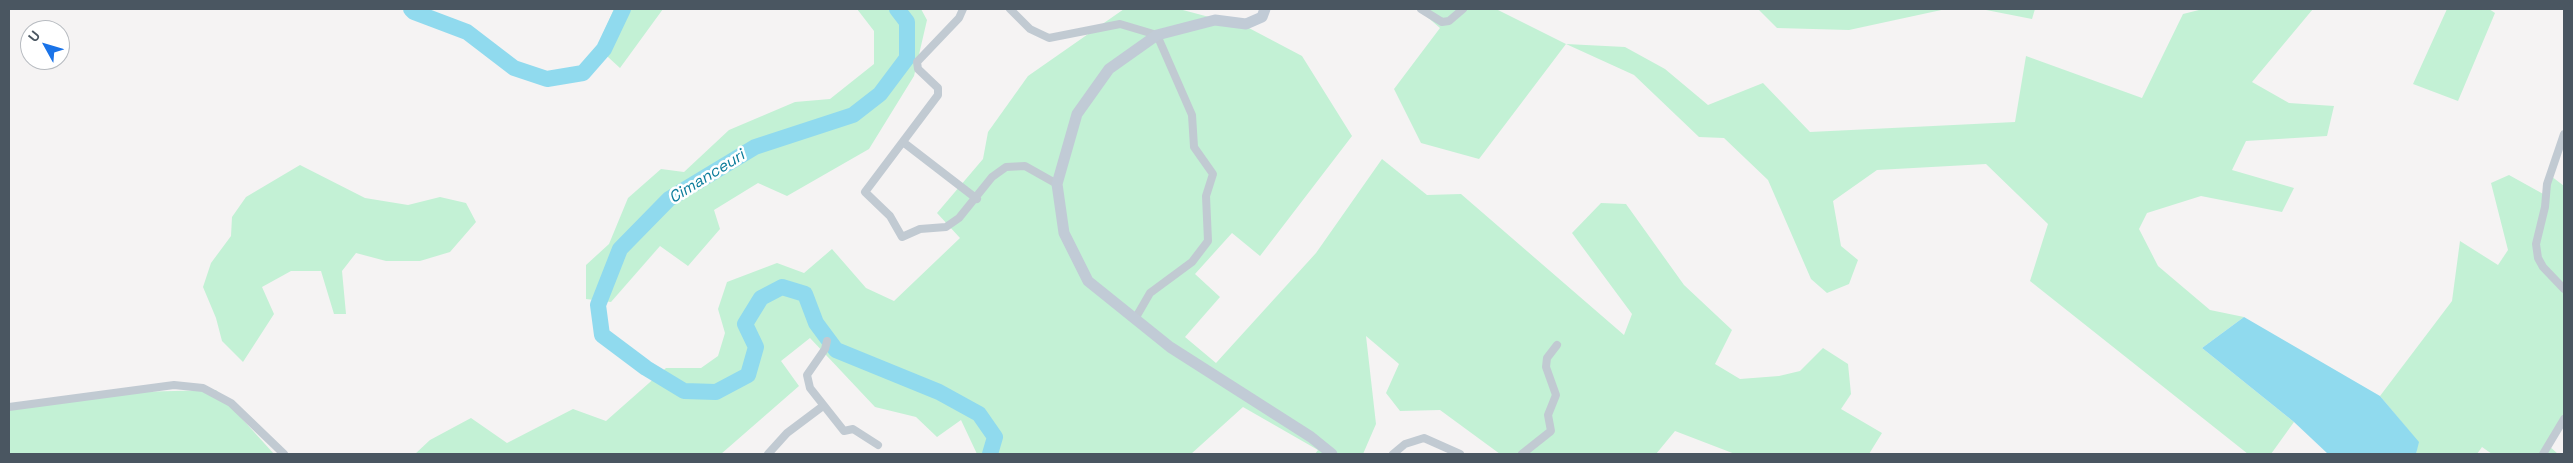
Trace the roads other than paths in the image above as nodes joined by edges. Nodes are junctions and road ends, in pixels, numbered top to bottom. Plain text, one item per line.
1 (963, 9) edge
2 (1010, 9) edge
3 (1265, 9) edge
4 (1421, 9) edge
5 (1463, 9) edge
6 (1157, 35) junction
7 (2564, 134) edge
8 (903, 142) junction
9 (1057, 184) junction
10 (977, 199) junction
11 (2564, 289) edge
12 (1135, 319) junction
13 (827, 341) dead end
14 (1557, 345) dead end
15 (823, 406) junction
16 (9, 407) edge
17 (2564, 419) edge
18 (878, 445) dead end
19 (284, 454) edge
20 (768, 454) edge
21 (1332, 454) edge
22 (1392, 454) edge
23 (1460, 454) edge
24 (1522, 454) edge
25 (2543, 454) edge

1 - 8 street
2 - 6 street
3 - 6 street
4 - 5 street
6 - 9 street
6 - 12 street
7 - 11 street
8 - 10 street
8 - 10 street
9 - 10 street
9 - 12 street
12 - 21 street
13 - 15 street
14 - 24 street
15 - 18 street
15 - 20 street
16 - 19 street
17 - 25 street
22 - 23 street

